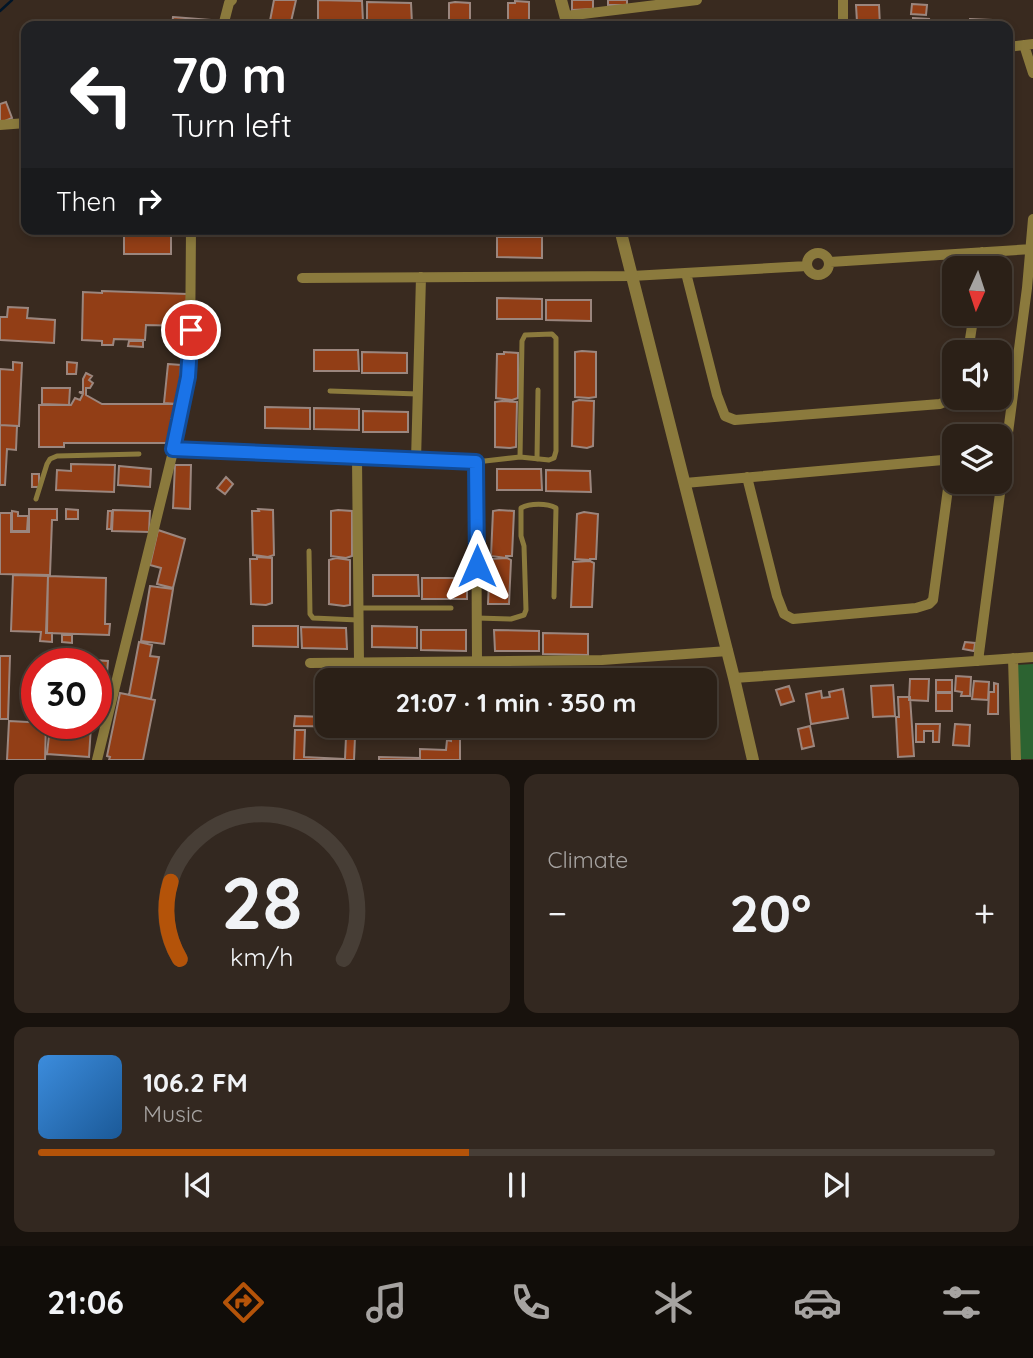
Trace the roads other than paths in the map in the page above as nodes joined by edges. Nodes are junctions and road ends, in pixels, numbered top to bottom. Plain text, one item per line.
1 (232, 0) edge
2 (561, 0) edge
3 (696, 0) edge
4 (843, 0) edge
5 (224, 21) edge
6 (567, 21) edge
7 (844, 21) edge
8 (1029, 45) edge
9 (1033, 73) edge
10 (21, 123) edge
11 (0, 125) edge
12 (1033, 219) edge
13 (191, 235) edge
14 (622, 235) edge
15 (1032, 249) edge
16 (982, 252) junction
17 (982, 256) edge
18 (830, 262) junction
19 (807, 266) junction
20 (686, 273) junction
21 (632, 276) junction
22 (421, 277) junction
23 (302, 278) dead end
24 (538, 390) dead end
25 (330, 391) dead end
26 (418, 394) junction
27 (942, 403) edge
28 (1007, 424) edge
29 (173, 449) junction
30 (139, 454) dead end
31 (520, 457) junction
32 (357, 458) junction
33 (537, 459) junction
34 (416, 460) junction
35 (942, 460) edge
36 (476, 462) junction
37 (747, 477) junction
38 (685, 483) junction
39 (948, 494) edge
40 (998, 494) edge
41 (36, 499) dead end
42 (309, 551) dead end
43 (554, 597) dead end
44 (358, 608) junction
45 (451, 608) dead end
46 (477, 618) junction
47 (358, 620) junction
48 (728, 651) junction
49 (1033, 657) edge
50 (1013, 658) junction
51 (978, 661) junction
52 (477, 662) junction
53 (310, 663) dead end
54 (359, 663) junction
55 (734, 678) junction
56 (97, 760) edge
57 (753, 760) edge
58 (1016, 760) edge

1 - 5 street
2 - 6 street
3 - 6 street
4 - 7 street
8 - 9 street
10 - 11 street
12 - 15 street
13 - 29 street
14 - 21 street
15 - 16 street
15 - 28 street
16 - 17 street
16 - 18 street
18 - 19 street
18 - 19 street
19 - 20 street
20 - 21 street
20 - 27 street
21 - 22 street
21 - 38 street
22 - 23 street
22 - 26 street
24 - 33 lane
25 - 26 lane
26 - 34 street
29 - 32 street
29 - 56 street
30 - 41 lane
31 - 33 lane
31 - 33 lane
31 - 36 lane
32 - 34 street
32 - 44 street
34 - 36 street
35 - 37 street
36 - 46 street
37 - 38 street
37 - 39 street
38 - 48 street
40 - 51 street
42 - 47 lane
43 - 46 lane
44 - 45 lane
44 - 47 street
46 - 52 street
47 - 54 street
48 - 52 street
48 - 55 street
49 - 50 street
50 - 51 street
50 - 58 street
51 - 55 street
52 - 54 street
53 - 54 street
55 - 57 street

